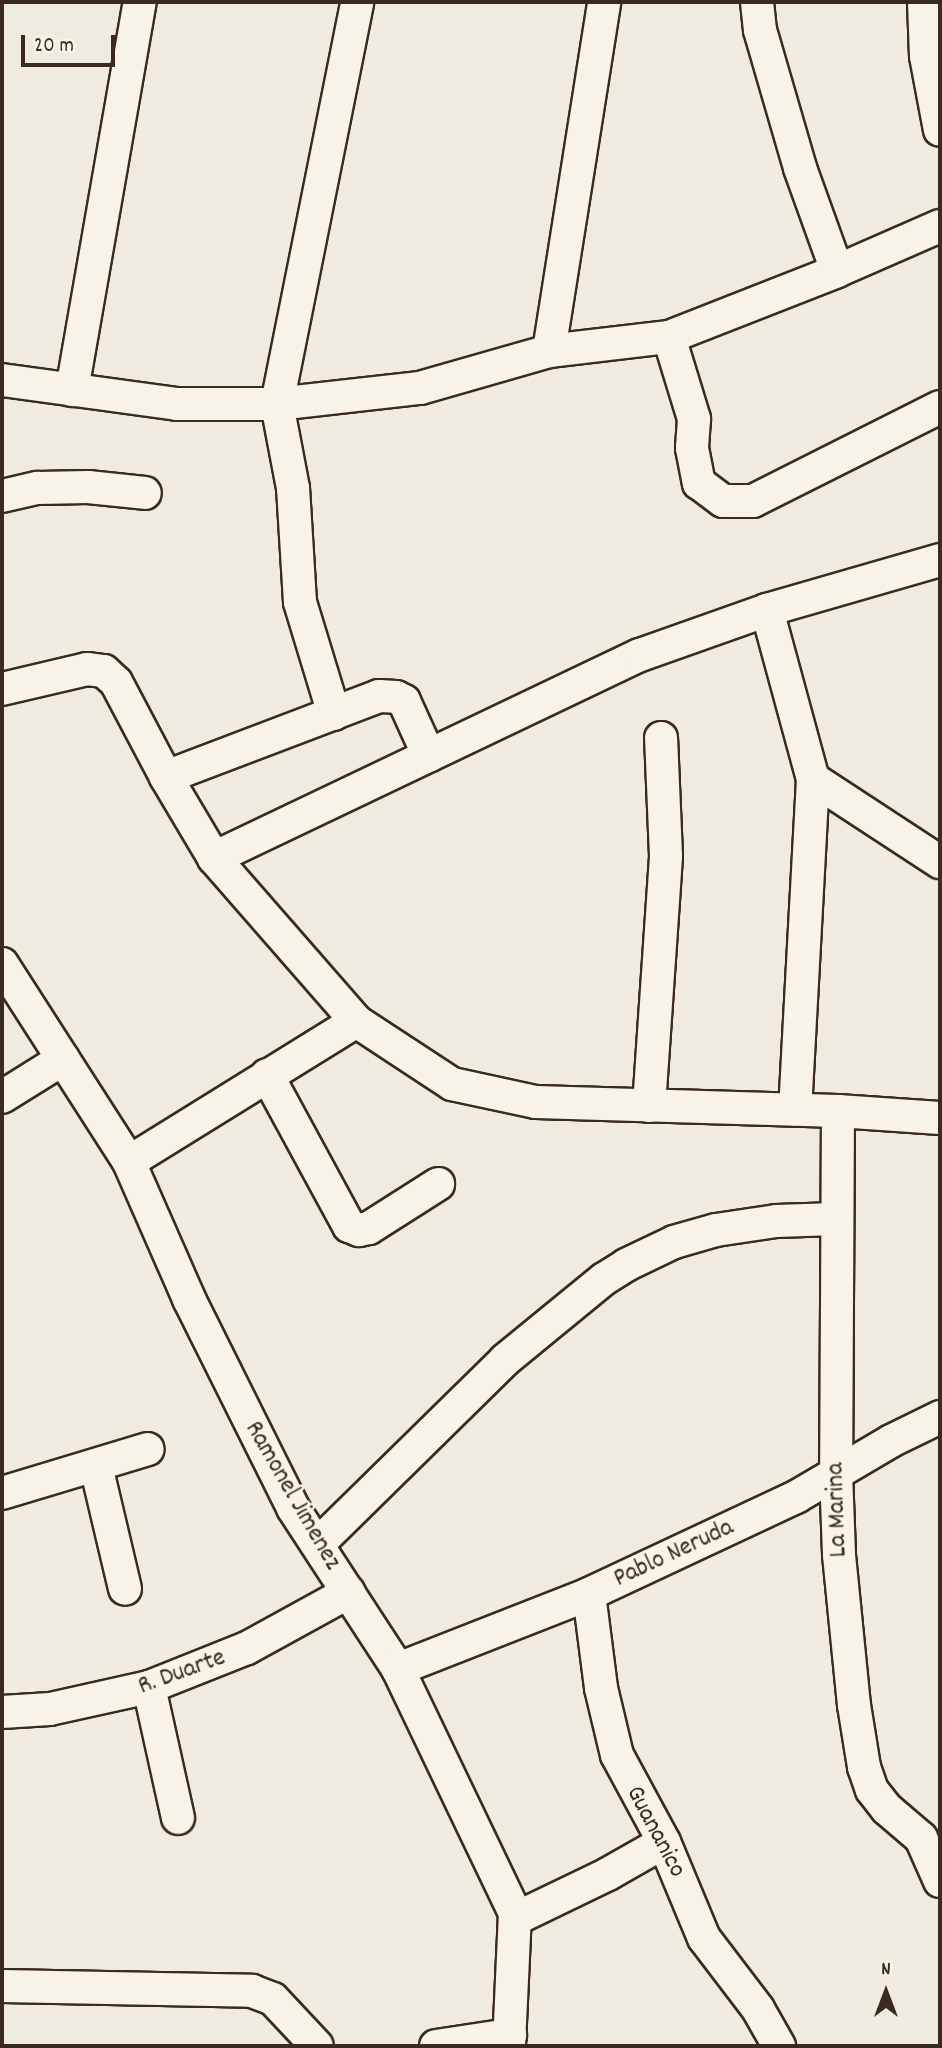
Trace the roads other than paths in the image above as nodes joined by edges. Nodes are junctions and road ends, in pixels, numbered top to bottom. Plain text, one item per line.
1 (141, 2) edge
2 (357, 2) edge
3 (604, 2) edge
4 (757, 2) edge
5 (924, 2) edge
6 (940, 130) edge
7 (940, 226) edge
8 (837, 271) junction
9 (669, 337) junction
10 (548, 351) junction
11 (2, 380) edge
12 (72, 390) junction
13 (277, 404) junction
14 (940, 407) edge
15 (145, 493) dead end
16 (2, 496) edge
17 (940, 560) edge
18 (767, 610) junction
19 (2, 689) edge
20 (334, 714) junction
21 (661, 738) dead end
22 (429, 756) junction
23 (166, 777) junction
24 (813, 779) junction
25 (214, 858) junction
26 (940, 862) edge
27 (2, 964) edge
28 (356, 1021) junction
29 (63, 1059) junction
30 (267, 1076) junction
31 (2, 1097) edge
32 (649, 1106) junction
33 (795, 1110) junction
34 (838, 1111) junction
35 (940, 1118) edge
36 (129, 1162) junction
37 (438, 1184) dead end
38 (836, 1219) junction
39 (940, 1417) edge
40 (148, 1449) dead end
41 (96, 1465) junction
42 (836, 1472) junction
43 (2, 1493) edge
44 (318, 1544) junction
45 (125, 1589) dead end
46 (349, 1592) junction
47 (589, 1594) junction
48 (398, 1669) junction
49 (149, 1687) junction
50 (2, 1712) edge
51 (178, 1818) dead end
52 (664, 1842) junction
53 (940, 1881) edge
54 (517, 1917) junction
55 (2, 1986) edge
56 (509, 2041) edge
57 (317, 2046) edge
58 (436, 2046) edge
59 (779, 2046) edge

1 - 12 street
2 - 13 street
3 - 10 street
4 - 8 street
5 - 6 street
7 - 8 street
8 - 9 street
9 - 10 street
9 - 14 street
10 - 13 street
11 - 12 street
12 - 13 street
13 - 20 street
15 - 16 street
17 - 18 street
18 - 22 street
18 - 24 street
19 - 23 street
20 - 22 street
20 - 23 street
21 - 32 street
22 - 25 street
23 - 25 street
24 - 26 street
24 - 33 street
25 - 28 street
27 - 29 street, Ramonel Jimenez
28 - 30 street
28 - 32 street
29 - 31 street
29 - 36 street, Ramonel Jimenez
30 - 36 street
30 - 37 street
32 - 33 street
33 - 34 street
34 - 35 street
34 - 38 street, La Marina
36 - 44 street, Ramonel Jimenez
38 - 42 street, La Marina
38 - 44 street
39 - 42 street, Pablo Neruda
40 - 41 street
41 - 43 street
41 - 45 street
42 - 47 street, Pablo Neruda
42 - 53 street, La Marina
44 - 46 street, Ramonel Jimenez
46 - 48 street, Ramonel Jimenez
46 - 49 street, R. Duarte
47 - 48 street, Pablo Neruda
47 - 52 street, Guananico
48 - 54 street, Ramonel Jimenez
49 - 50 street, R. Duarte
49 - 51 street
52 - 54 street
52 - 59 street, Guananico
54 - 56 street, Ramonel Jimenez
55 - 57 street
56 - 58 street

